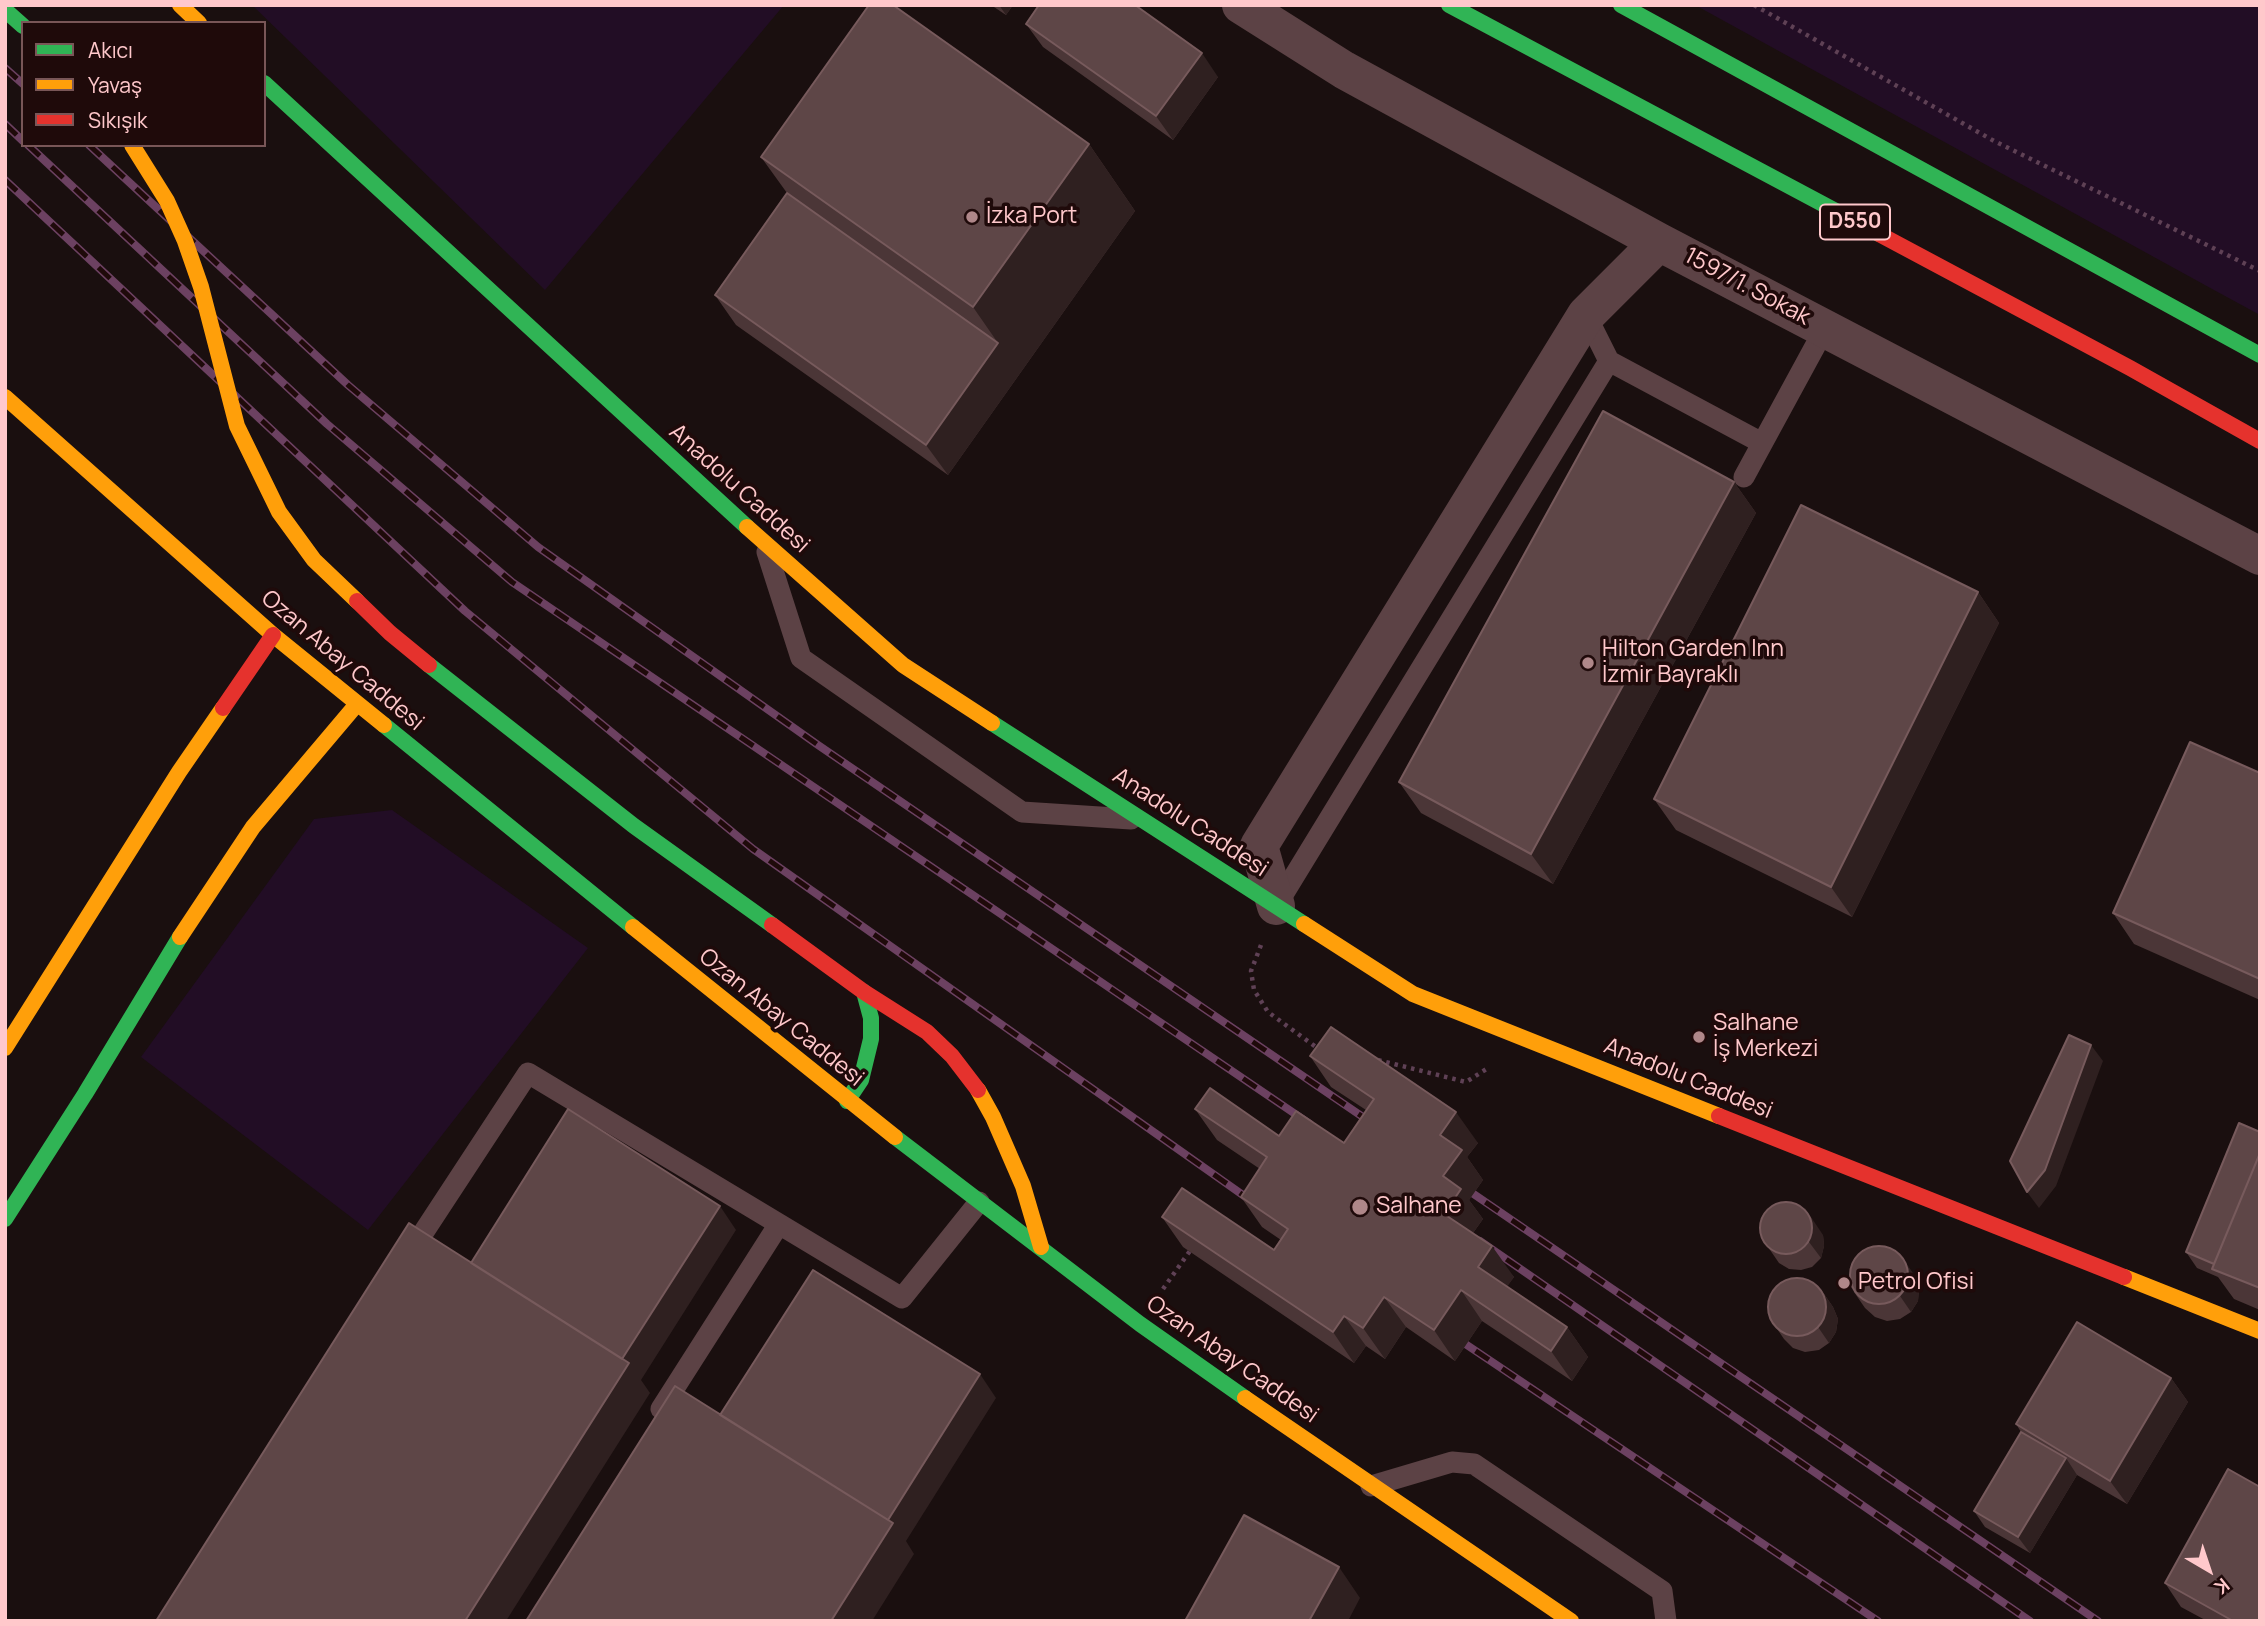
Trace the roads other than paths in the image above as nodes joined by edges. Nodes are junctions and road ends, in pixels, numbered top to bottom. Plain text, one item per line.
1 (180, 5) edge
2 (1241, 5) edge
3 (1449, 5) edge
4 (1621, 5) edge
5 (5, 10) edge
6 (197, 21) edge
7 (21, 24) edge
8 (266, 85) edge
9 (133, 147) edge
10 (1659, 242) junction
11 (1586, 315) junction
12 (1825, 328) junction
13 (2260, 355) edge
14 (1609, 361) junction
15 (5, 397) edge
16 (2260, 441) edge
17 (1762, 443) junction
18 (1744, 477) dead end
19 (764, 544) junction
20 (2260, 556) edge
21 (273, 635) junction
22 (357, 704) junction
23 (1144, 820) junction
24 (1276, 906) junction
25 (864, 992) junction
26 (5, 1048) edge
27 (847, 1101) junction
28 (979, 1202) junction
29 (5, 1219) edge
30 (779, 1224) junction
31 (1041, 1247) junction
32 (398, 1271) edge
33 (2260, 1331) edge
34 (653, 1422) edge
35 (1371, 1486) junction
36 (1571, 1621) edge
37 (1666, 1621) edge

1 - 6 main road
2 - 10 street, 1597/1. Sokak
3 - 16 main road, D550
4 - 13 main road
5 - 7 main road
8 - 19 main road, Anadolu Caddesi
9 - 25 main road, bridge
10 - 11 street
10 - 12 street, 1597/1. Sokak
11 - 14 lane
11 - 24 street
12 - 17 lane
12 - 20 street, 1597/1. Sokak
14 - 17 lane
14 - 24 lane
15 - 21 main road, Ozan Abay Caddesi
17 - 18 lane
19 - 23 main road, Anadolu Caddesi
19 - 23 lane
21 - 22 main road, Ozan Abay Caddesi
21 - 26 main road
22 - 27 main road, Ozan Abay Caddesi
22 - 29 main road
23 - 24 main road, Anadolu Caddesi
24 - 33 main road, Anadolu Caddesi
25 - 27 main road
25 - 31 main road
27 - 28 main road, Ozan Abay Caddesi
28 - 30 lane
28 - 31 main road, Ozan Abay Caddesi
30 - 32 lane
30 - 34 lane
31 - 35 main road, Ozan Abay Caddesi
35 - 36 main road, Ozan Abay Caddesi
35 - 37 lane

